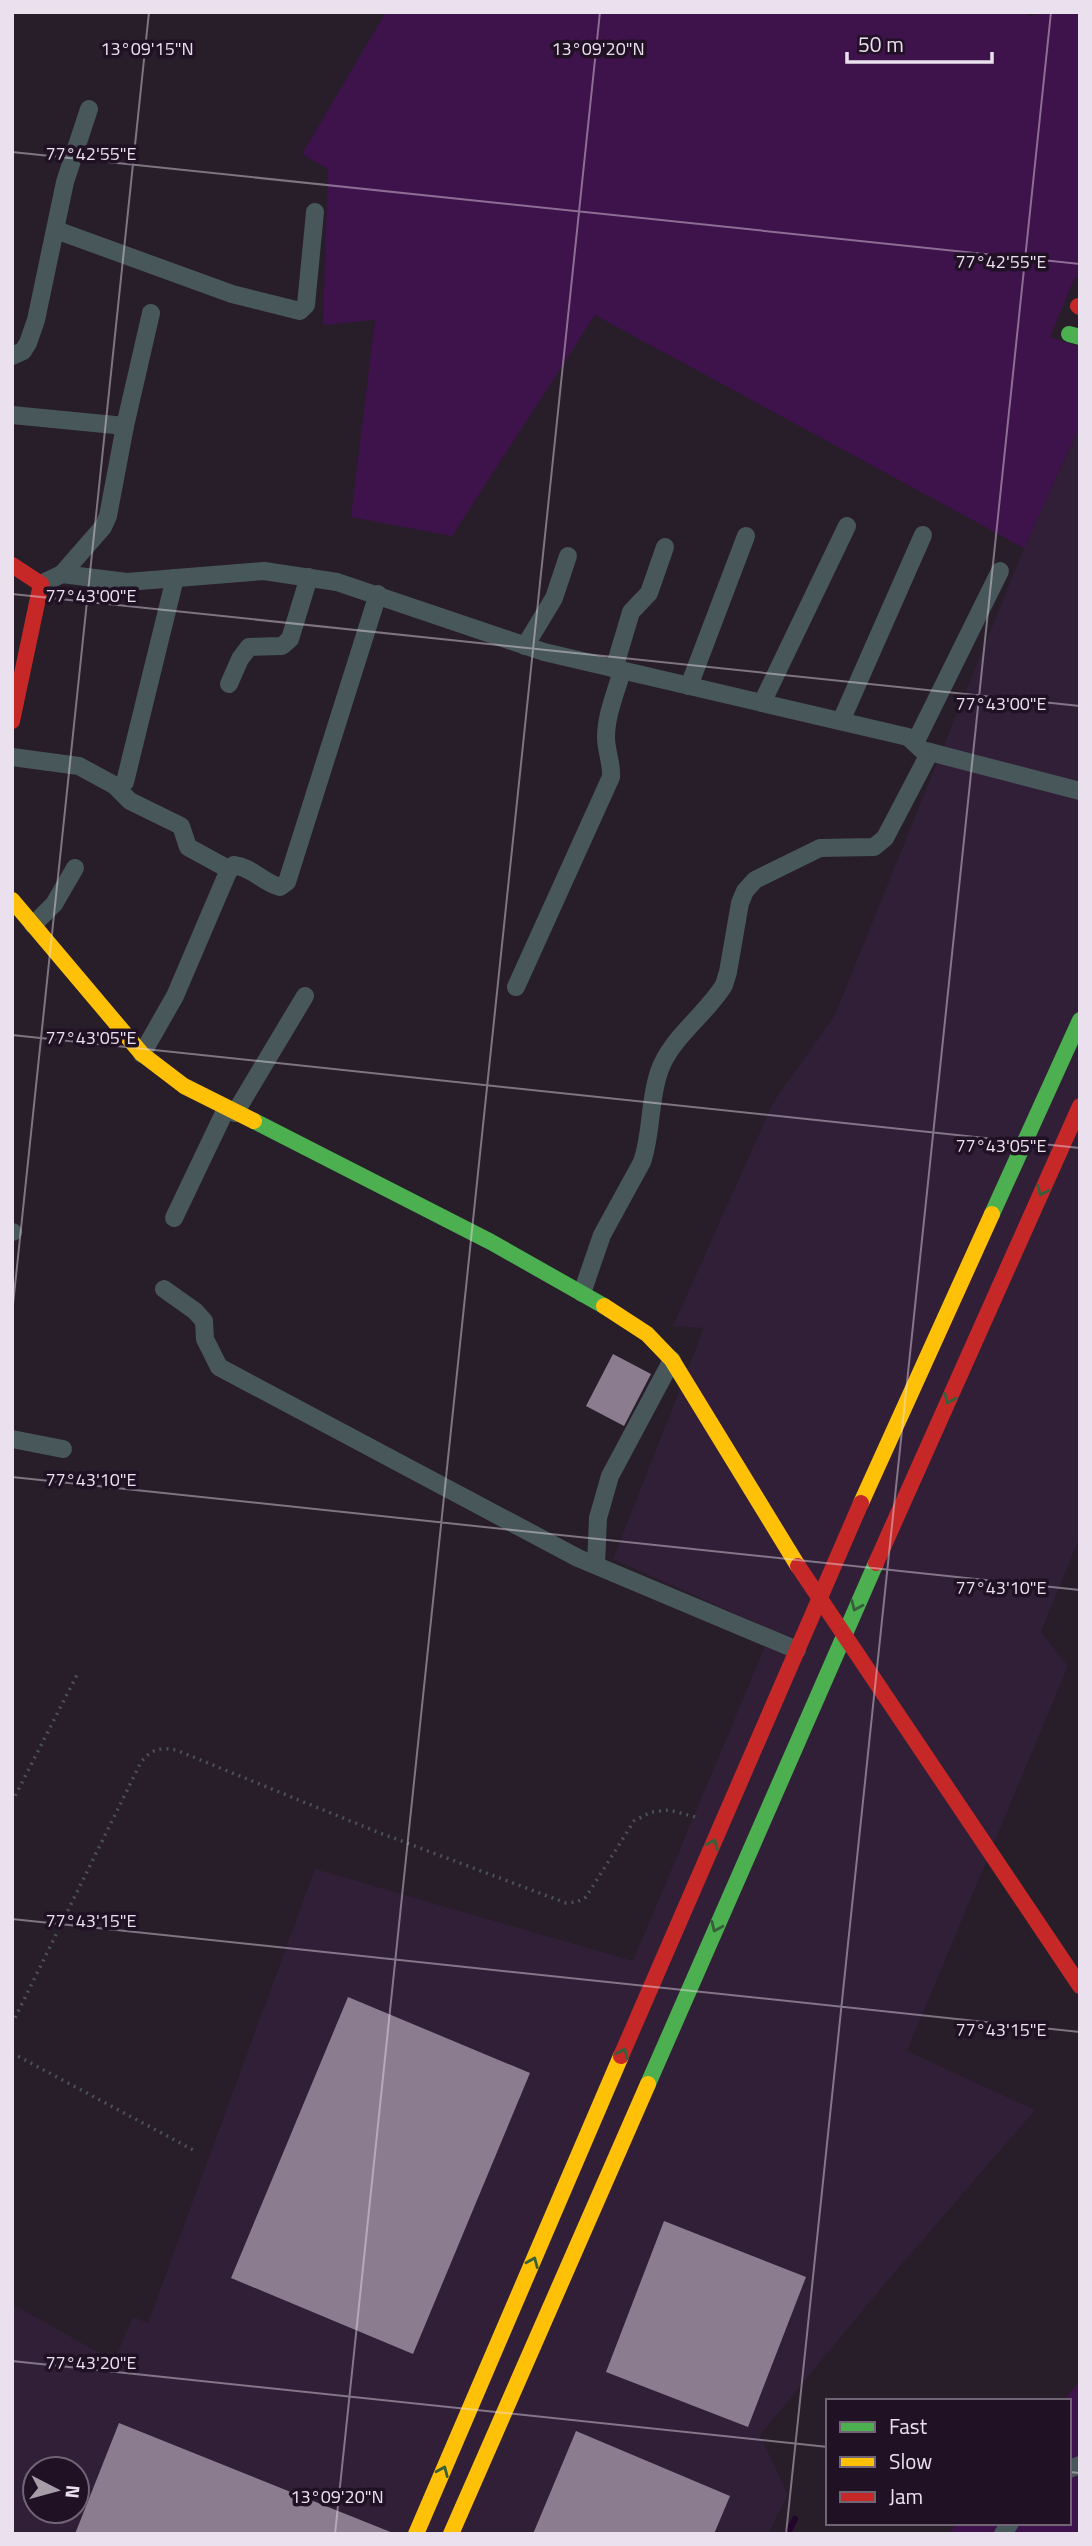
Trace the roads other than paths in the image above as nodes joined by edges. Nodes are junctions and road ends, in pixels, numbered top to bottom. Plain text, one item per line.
1 (89, 109) dead end
2 (315, 212) dead end
3 (56, 230) junction
4 (151, 313) dead end
5 (12, 356) edge
6 (12, 415) edge
7 (125, 426) junction
8 (847, 526) dead end
9 (923, 535) dead end
10 (746, 536) dead end
11 (665, 547) dead end
12 (568, 556) dead end
13 (12, 565) edge
14 (1000, 571) dead end
15 (62, 574) junction
16 (309, 577) junction
17 (175, 578) junction
18 (41, 584) junction
19 (378, 594) junction
20 (525, 646) junction
21 (618, 670) junction
22 (229, 684) dead end
23 (689, 686) junction
24 (762, 703) junction
25 (12, 721) edge
26 (841, 722) junction
27 (922, 747) junction
28 (12, 757) edge
29 (114, 785) junction
30 (1080, 791) edge
31 (75, 868) dead end
32 (230, 870) junction
33 (12, 900) edge
34 (33, 925) junction
35 (516, 988) dead end
36 (305, 996) dead end
37 (1080, 1020) edge
38 (142, 1054) junction
39 (1080, 1107) edge
40 (230, 1111) junction
41 (174, 1218) dead end
42 (164, 1289) dead end
43 (582, 1293) junction
44 (672, 1360) junction
45 (12, 1439) edge
46 (63, 1450) dead end
47 (596, 1565) junction
48 (818, 1599) junction
49 (843, 1636) junction
50 (797, 1650) junction
51 (1080, 1986) edge
52 (416, 2534) edge
53 (451, 2534) edge

1 - 3 street
2 - 3 street
3 - 5 street
4 - 7 street
6 - 7 street
7 - 15 street
8 - 24 street
9 - 26 street
10 - 23 street
11 - 21 street
12 - 20 street
13 - 18 main road
14 - 27 street
15 - 17 street
15 - 18 street
16 - 17 street
16 - 19 street
16 - 22 street
17 - 29 street
18 - 25 main road
19 - 20 street
19 - 32 street
20 - 21 street
21 - 23 street
21 - 35 street
23 - 24 street
24 - 26 street
26 - 27 street
27 - 30 street
27 - 43 street
28 - 29 street
29 - 32 street
31 - 34 street
32 - 38 street
33 - 34 main road
34 - 38 main road
36 - 40 street
37 - 48 main road
38 - 40 main road
39 -> 49 main road
40 - 41 street
40 - 43 main road
42 - 47 street
43 - 44 main road
44 - 47 street
44 - 48 main road
45 - 46 street
47 - 50 street
48 - 49 main road
48 - 50 main road
49 - 51 main road
49 -> 53 main road
52 -> 50 main road

